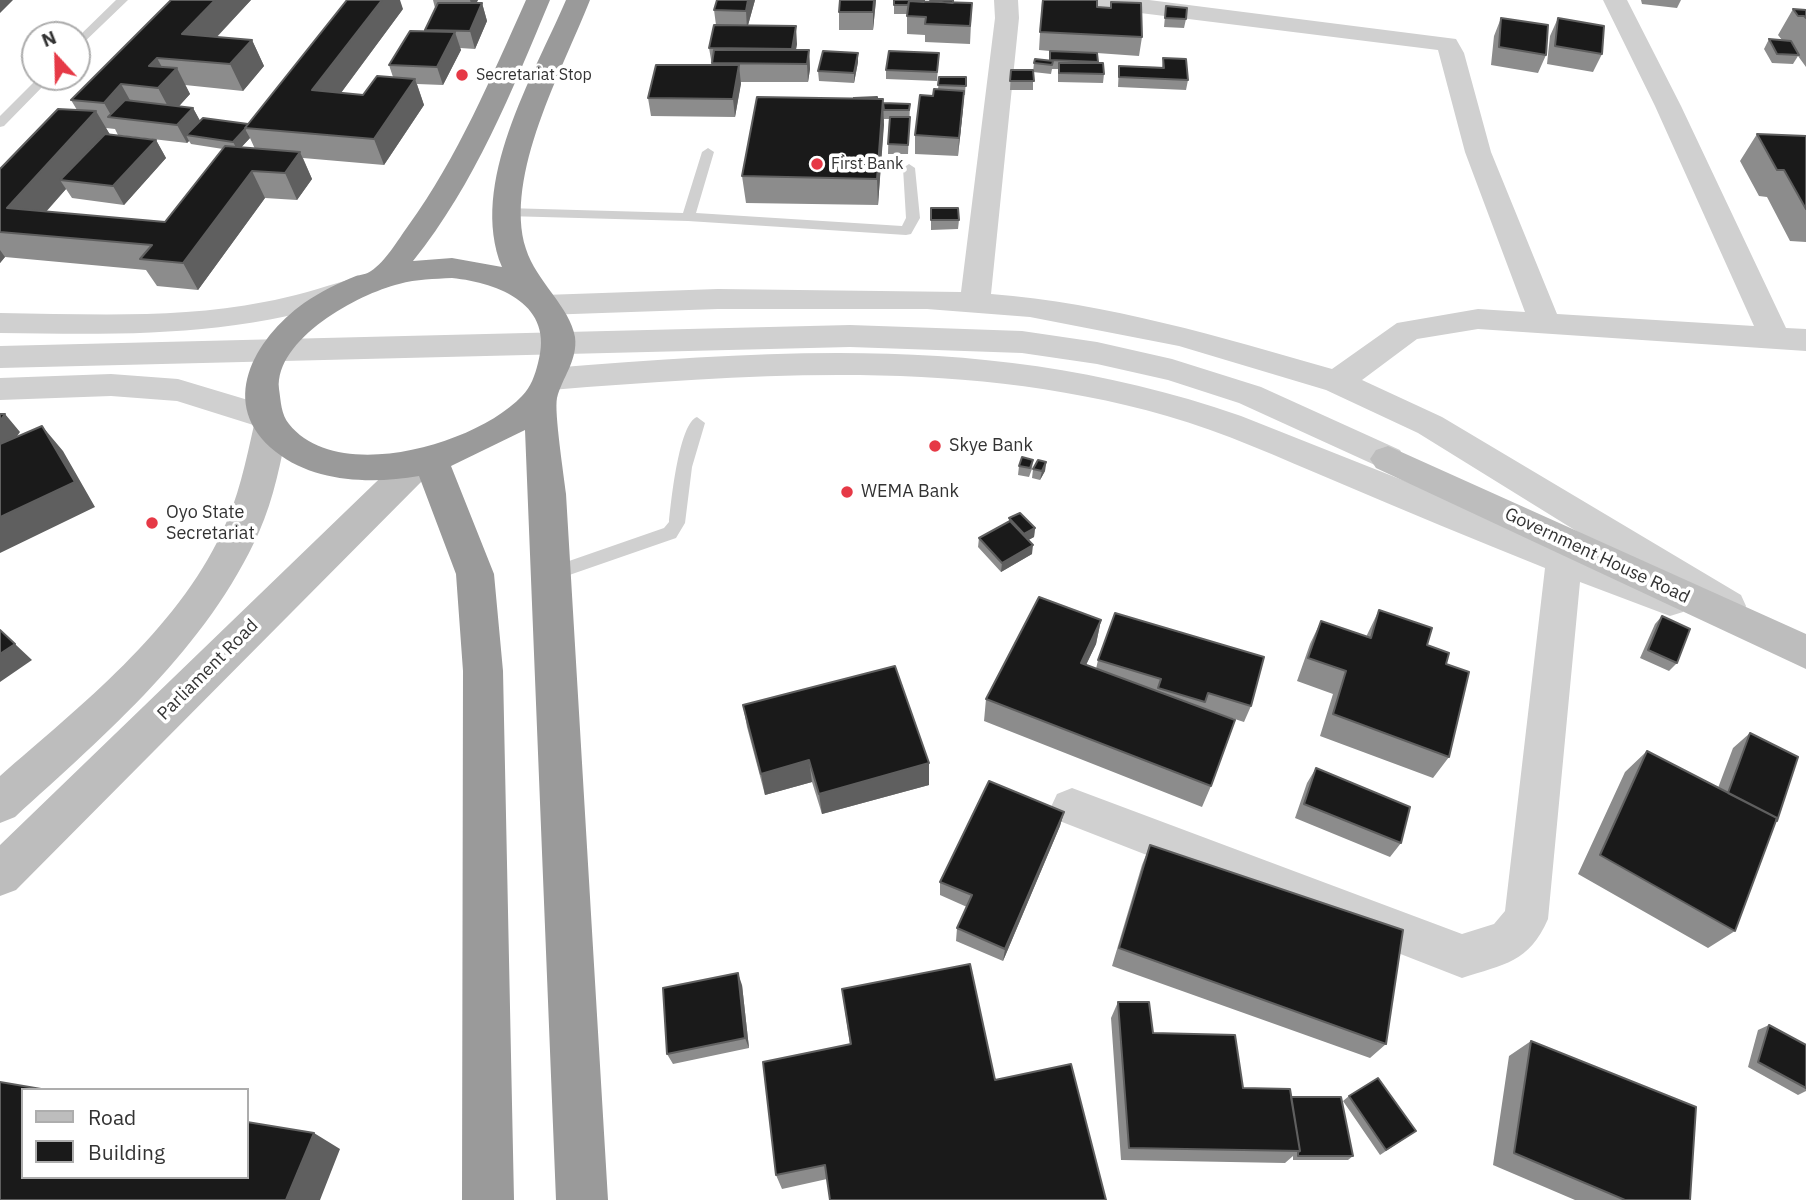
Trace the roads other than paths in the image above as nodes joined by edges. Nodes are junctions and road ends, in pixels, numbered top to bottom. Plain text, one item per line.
1 (122, 0) edge
2 (538, 0) edge
3 (578, 0) edge
4 (1006, 0) edge
5 (1092, 0) edge
6 (1615, 0) edge
7 (91, 31) edge
8 (32, 91) edge
9 (0, 124) edge
10 (708, 152) dead end
11 (909, 168) dead end
12 (506, 212) junction
13 (688, 217) junction
14 (371, 281) junction
15 (539, 300) junction
16 (975, 303) junction
17 (0, 323) edge
18 (1545, 323) junction
19 (1775, 338) junction
20 (1806, 341) edge
21 (0, 357) edge
22 (1337, 382) junction
23 (545, 388) junction
24 (0, 389) edge
25 (269, 421) junction
26 (697, 423) dead end
27 (1388, 459) joint
28 (424, 463) junction
29 (1564, 562) junction
30 (552, 574) junction
31 (1802, 650) edge
32 (0, 803) edge
33 (1072, 807) dead end
34 (0, 876) edge
35 (488, 1200) edge
36 (582, 1200) edge

1 - 7 lane
2 - 14 highway
3 - 12 highway
4 - 16 street
5 - 18 street
6 - 19 street
8 - 9 lane
10 - 13 lane
11 - 13 lane
12 - 13 lane
12 - 15 highway
14 - 15 highway
14 - 17 street
14 - 25 highway
15 - 16 street
15 - 23 highway
16 - 22 street
18 - 19 street
18 - 22 street
19 - 20 street
21 - 27 street
22 - 31 street
23 - 28 highway
23 - 29 street
23 - 30 highway
24 - 25 street
25 - 28 highway
25 - 32 main road
26 - 30 lane
27 - 31 main road, Government House Road
28 - 34 main road, Parliament Road
28 - 35 highway
29 - 31 street
29 - 33 street
30 - 36 highway

